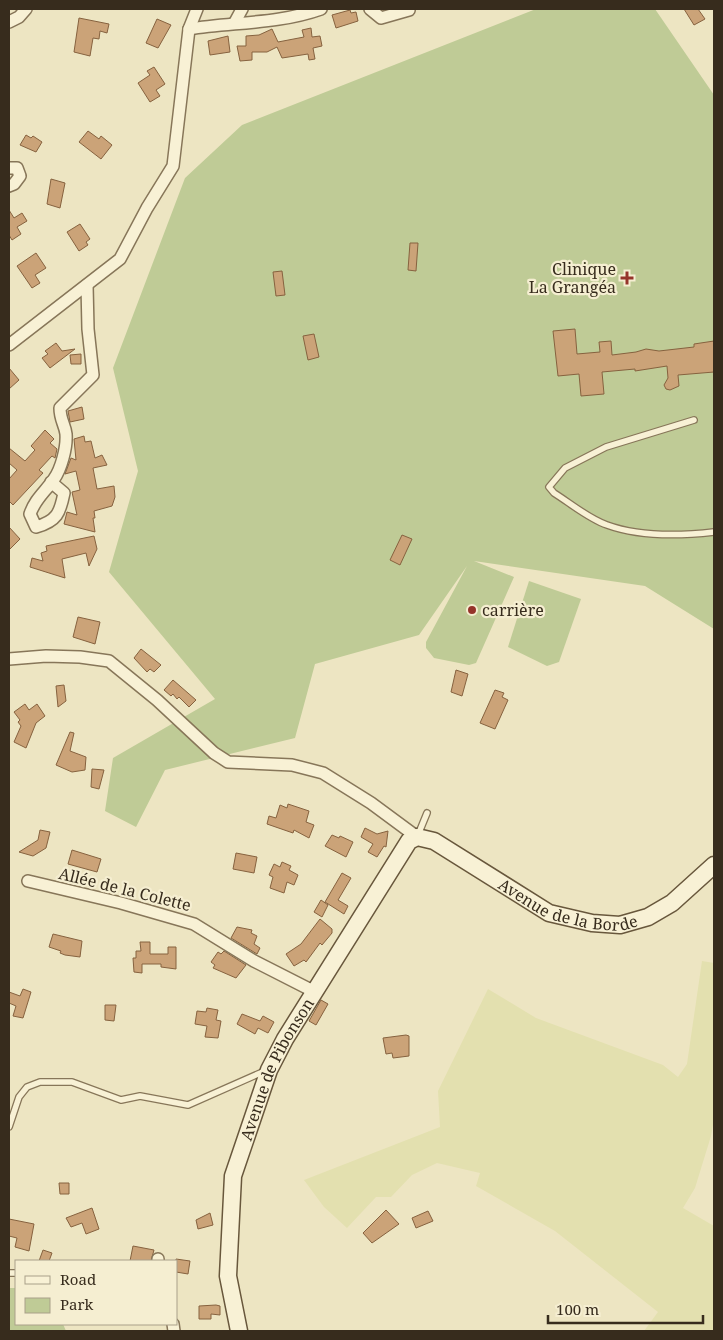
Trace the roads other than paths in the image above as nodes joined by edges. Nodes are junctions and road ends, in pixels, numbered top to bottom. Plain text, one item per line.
1 (26, 9) edge
2 (197, 9) edge
3 (242, 9) edge
4 (321, 9) edge
5 (370, 9) edge
6 (409, 10) dead end
7 (9, 22) edge
8 (235, 22) junction
9 (189, 30) junction
10 (9, 168) edge
11 (9, 186) edge
12 (87, 285) junction
13 (9, 346) edge
14 (694, 420) dead end
15 (51, 482) dead end
16 (714, 532) edge
17 (9, 659) edge
18 (427, 813) dead end
19 (417, 837) junction
20 (711, 872) edge
21 (28, 881) dead end
22 (316, 992) junction
23 (269, 1070) junction
24 (9, 1127) edge
25 (239, 1331) edge

1 - 7 street
2 - 9 street
3 - 8 street
4 - 8 street
5 - 6 street
8 - 9 street
9 - 12 street
10 - 11 street
12 - 13 street
12 - 15 street
14 - 16 lane
17 - 19 street
18 - 19 lane
19 - 20 street, Avenue de la Borde
19 - 22 street, Avenue de Pibonson
21 - 22 street, Allée de la Colette
22 - 23 street, Avenue de Pibonson
23 - 24 lane
23 - 25 street, Avenue de Pibonson

